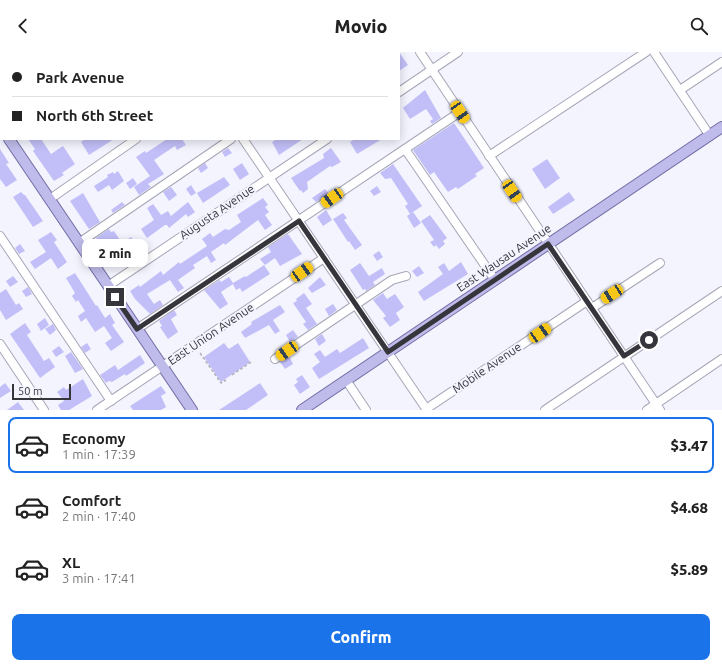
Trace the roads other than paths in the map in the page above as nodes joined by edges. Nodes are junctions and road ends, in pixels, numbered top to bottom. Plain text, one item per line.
1 (420, 52) edge
2 (458, 52) edge
3 (646, 52) edge
4 (654, 52) edge
5 (722, 62) edge
6 (432, 70) junction
7 (680, 90) junction
8 (400, 91) edge
9 (460, 112) junction
10 (722, 127) edge
11 (710, 136) junction
12 (10, 140) edge
13 (135, 140) edge
14 (230, 140) edge
15 (244, 140) edge
16 (326, 140) edge
17 (405, 148) junction
18 (489, 156) junction
19 (269, 178) junction
20 (50, 199) junction
21 (299, 221) junction
22 (0, 236) edge
23 (79, 243) junction
24 (548, 244) junction
25 (324, 258) junction
26 (660, 263) dead end
27 (406, 276) dead end
28 (495, 280) junction
29 (108, 286) junction
30 (722, 291) edge
31 (589, 304) junction
32 (355, 305) junction
33 (137, 329) junction
34 (0, 344) edge
35 (388, 352) junction
36 (624, 356) junction
37 (275, 359) dead end
38 (722, 359) edge
39 (163, 367) junction
40 (346, 380) junction
41 (111, 401) junction
42 (658, 407) edge
43 (306, 409) edge
44 (44, 410) edge
45 (97, 410) edge
46 (192, 410) edge
47 (366, 410) edge
48 (426, 410) edge
49 (545, 410) edge
50 (647, 410) edge

1 - 6 street
2 - 6 street
3 - 18 street
4 - 7 street
5 - 7 street
6 - 8 street
6 - 9 street
7 - 11 street
9 - 17 street
9 - 18 street
10 - 11 main road, East Wausau Avenue
11 - 24 main road, East Wausau Avenue
12 - 20 main road
13 - 20 street
14 - 23 street
15 - 19 street
16 - 19 street, Augusta Avenue
17 - 21 street
17 - 28 street
18 - 24 street
19 - 21 street
19 - 29 street, Augusta Avenue
20 - 23 main road
21 - 25 street
21 - 33 street
22 - 41 street
23 - 29 main road
24 - 28 main road, East Wausau Avenue
24 - 31 street
25 - 32 street
25 - 39 street, East Union Avenue
26 - 31 street, Mobile Avenue
27 - 32 street
28 - 35 main road, East Wausau Avenue
29 - 33 main road
30 - 36 street
31 - 36 street
31 - 48 street, Mobile Avenue
32 - 35 street
32 - 37 street
33 - 39 main road
34 - 44 street
35 - 40 main road, East Wausau Avenue
35 - 48 street
36 - 42 street
36 - 49 street
38 - 42 street
39 - 41 street, East Union Avenue
39 - 46 main road
40 - 43 main road, East Wausau Avenue
40 - 47 street
41 - 45 street, East Union Avenue
42 - 50 street

